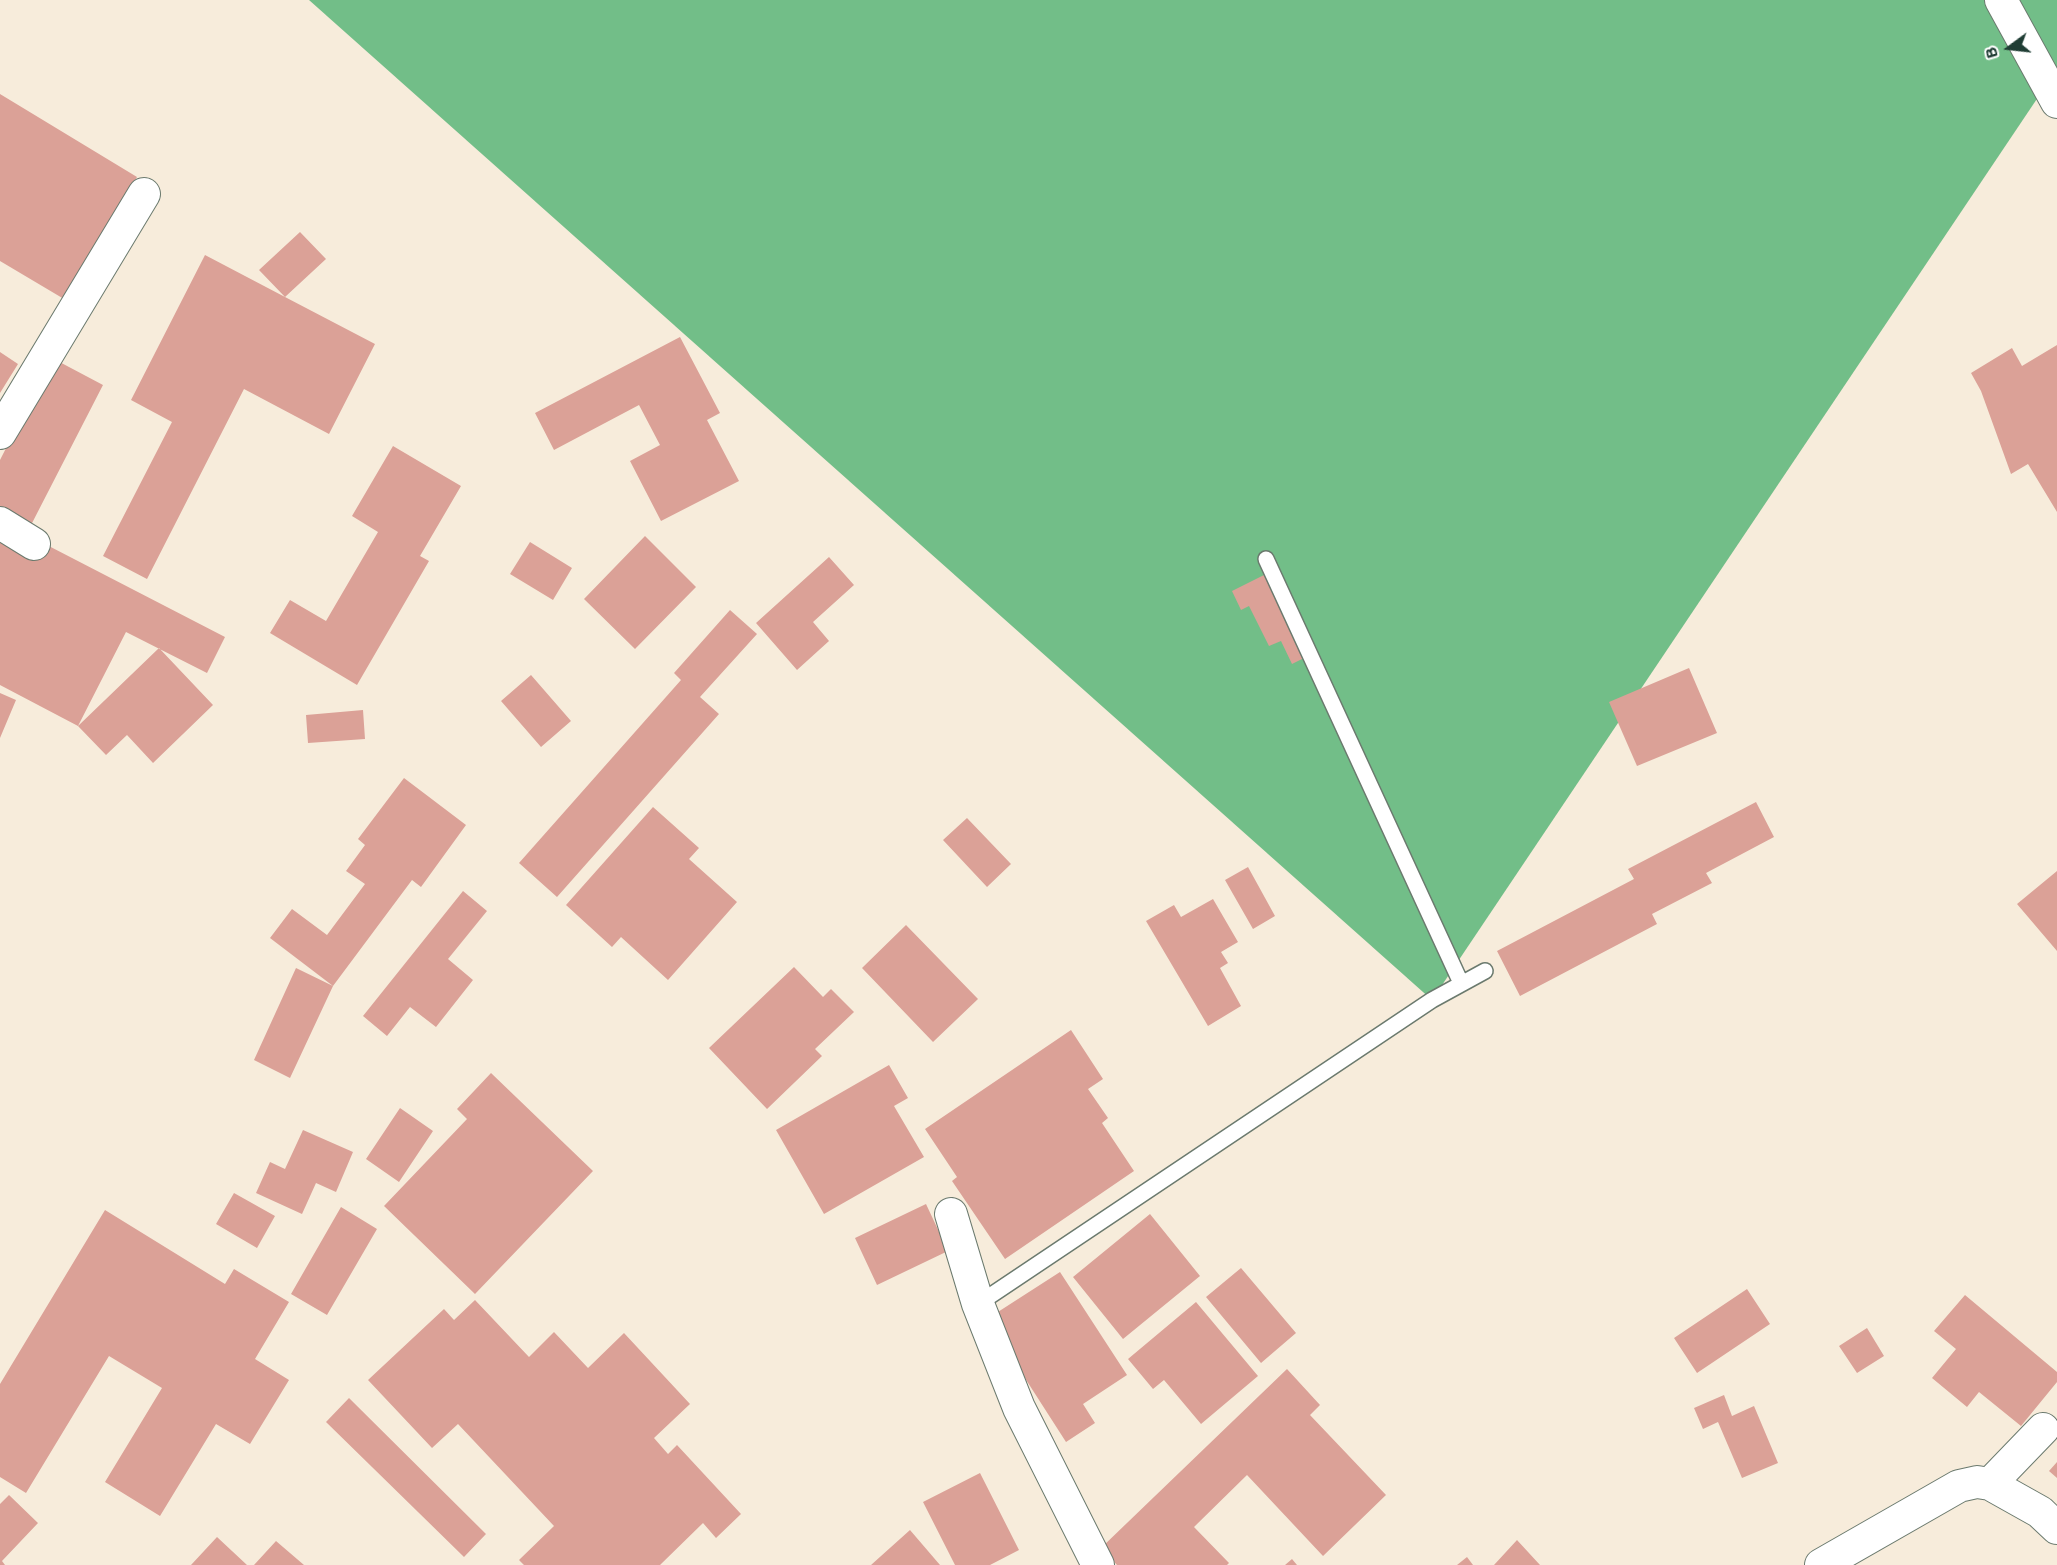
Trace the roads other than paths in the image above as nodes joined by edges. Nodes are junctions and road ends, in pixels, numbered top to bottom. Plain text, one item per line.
1 (2001, 0) edge
2 (2057, 102) edge
3 (144, 194) dead end
4 (0, 433) edge
5 (0, 523) edge
6 (34, 544) dead end
7 (1266, 560) dead end
8 (1485, 971) dead end
9 (1461, 983) junction
10 (951, 1214) dead end
11 (978, 1304) junction
12 (2043, 1429) dead end
13 (1990, 1484) junction
14 (2057, 1528) edge
15 (1098, 1565) edge
16 (1821, 1565) edge

1 - 2 street
3 - 4 street
5 - 6 street
7 - 9 lane
8 - 9 lane
9 - 11 lane
10 - 11 street
11 - 15 street
12 - 13 street
13 - 14 street
13 - 16 street

